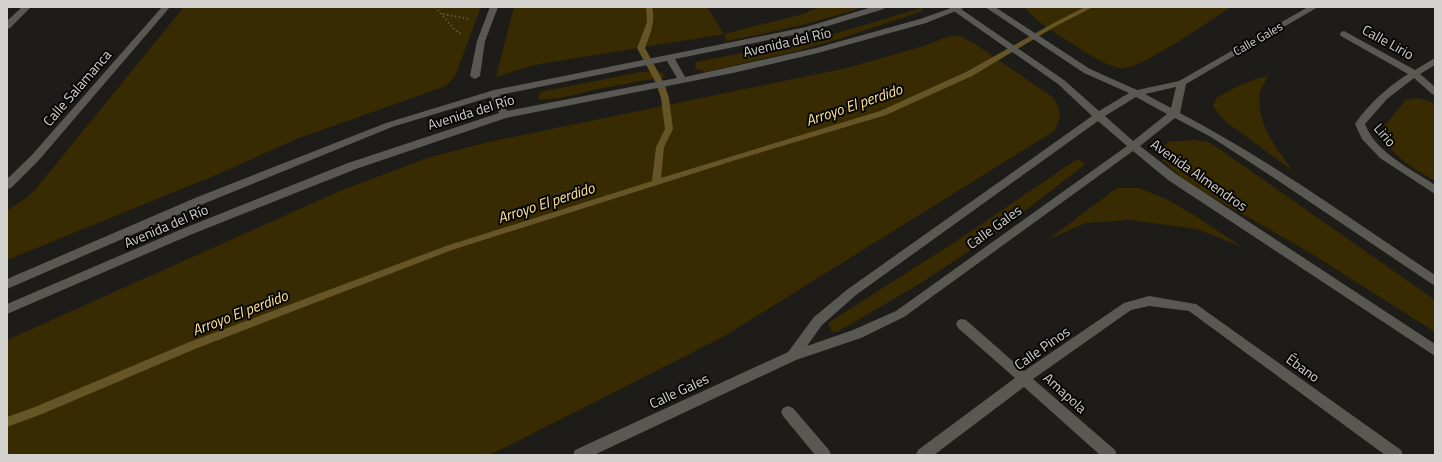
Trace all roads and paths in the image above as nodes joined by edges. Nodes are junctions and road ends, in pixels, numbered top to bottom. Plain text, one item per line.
1 (27, 7) edge
2 (166, 7) edge
3 (435, 7) edge
4 (494, 7) edge
5 (881, 7) edge
6 (989, 7) edge
7 (1314, 7) edge
8 (957, 8) edge
9 (442, 14) junction
10 (488, 22) junction
11 (7, 26) edge
12 (1344, 34) dead end
13 (481, 41) junction
14 (669, 57) junction
15 (1435, 61) edge
16 (1414, 73) junction
17 (475, 76) dead end
18 (682, 79) junction
19 (1182, 83) junction
20 (1435, 92) edge
21 (494, 93) junction
22 (1136, 93) junction
23 (1175, 113) junction
24 (504, 115) junction
25 (1098, 116) junction
26 (1133, 146) junction
27 (7, 185) edge
28 (1435, 190) edge
29 (1435, 281) edge
30 (7, 284) edge
31 (1192, 307) joint
32 (7, 309) edge
33 (962, 324) dead end
34 (1435, 351) edge
35 (792, 356) junction
36 (1025, 378) junction
37 (788, 412) dead end
38 (580, 455) edge
39 (824, 455) edge
40 (923, 455) edge
41 (1110, 455) edge
42 (1396, 455) edge

1 - 11 street
2 - 27 street, Calle Salamanca
3 - 9 path
4 - 10 street
5 - 14 street, Avenida del Río
6 - 22 street
7 - 19 street, Calle Gales
8 - 18 street, Avenida del Río
8 - 25 street, Avenida Almendros
9 - 10 path
9 - 13 path
10 - 13 street
12 - 16 street, Calle Lirio
13 - 17 street
14 - 18 street
14 - 21 street, Avenida del Río
15 - 16 street, Lirio
16 - 20 street, Calle Lirio
16 - 28 street, Lirio
18 - 24 street, Avenida del Río
19 - 22 street, Calle Gales
19 - 23 street
21 - 24 street
21 - 30 street, Avenida del Río
22 - 23 street
22 - 25 street, Calle Gales
23 - 26 street, Calle Gales
23 - 29 street
24 - 32 street, Avenida del Río
25 - 26 street, Avenida Almendros
25 - 35 street, Calle Gales
26 - 34 street, Avenida Almendros
26 - 35 street, Calle Gales
31 - 36 street, Calle Pinos
31 - 42 street, Ébano
33 - 36 street, Amapola
35 - 38 street, Calle Gales
36 - 40 street, Calle Pinos
36 - 41 street, Amapola
37 - 39 street

